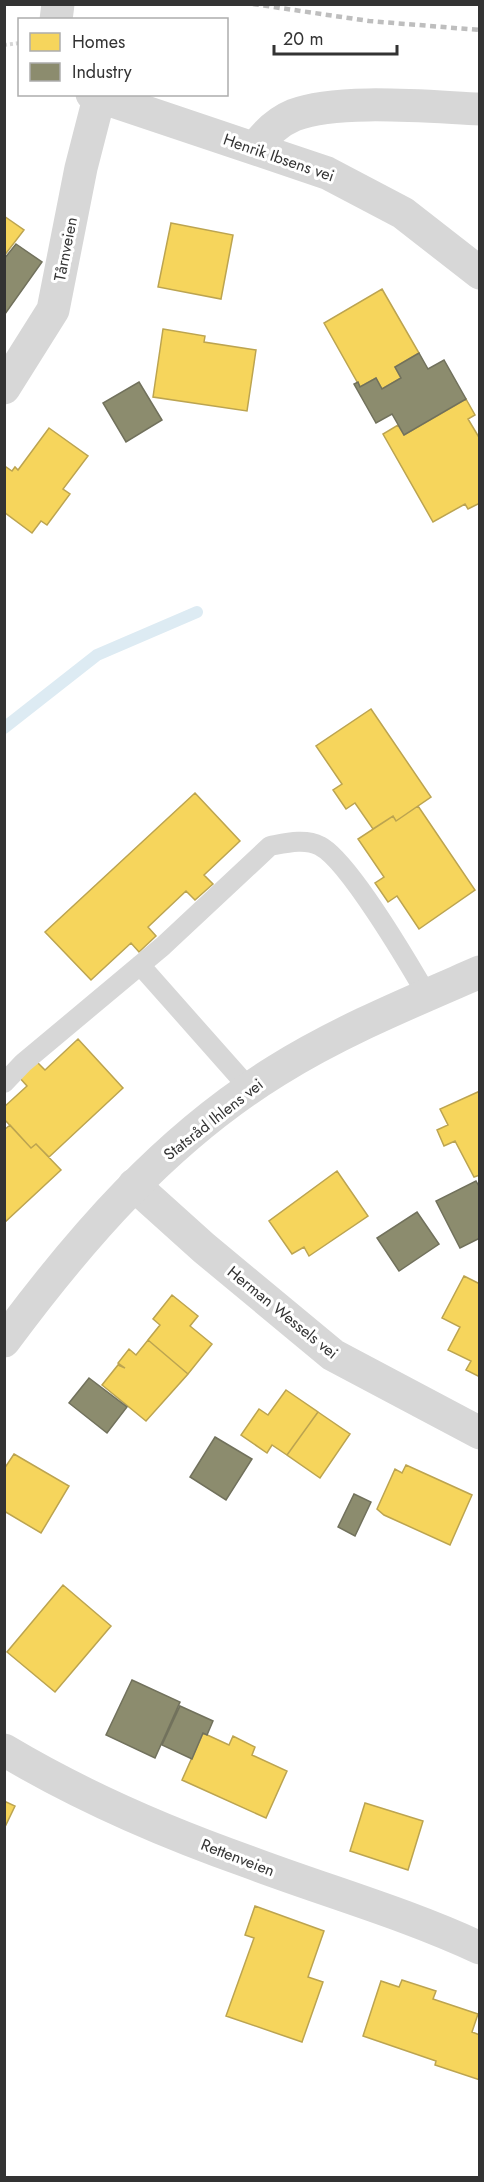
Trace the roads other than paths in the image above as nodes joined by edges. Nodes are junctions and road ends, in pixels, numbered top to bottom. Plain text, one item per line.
1 (95, 96) edge
2 (480, 109) edge
3 (256, 147) junction
4 (480, 273) edge
5 (4, 388) edge
6 (140, 965) junction
7 (480, 972) edge
8 (427, 995) junction
9 (4, 1083) edge
10 (249, 1088) junction
11 (134, 1185) junction
12 (4, 1341) edge
13 (480, 1433) edge
14 (4, 1750) edge
15 (480, 1948) edge

1 - 3 street, Henrik Ibsens vei
1 - 5 street, Tårnveien
2 - 3 street
3 - 4 street, Henrik Ibsens vei
6 - 8 lane
6 - 9 lane
6 - 10 lane
7 - 8 street, Statsråd Ihlens vei
8 - 10 street, Statsråd Ihlens vei
10 - 11 street, Statsråd Ihlens vei
11 - 12 street, Statsråd Ihlens vei
11 - 13 street, Herman Wessels vei
14 - 15 street, Rettenveien

